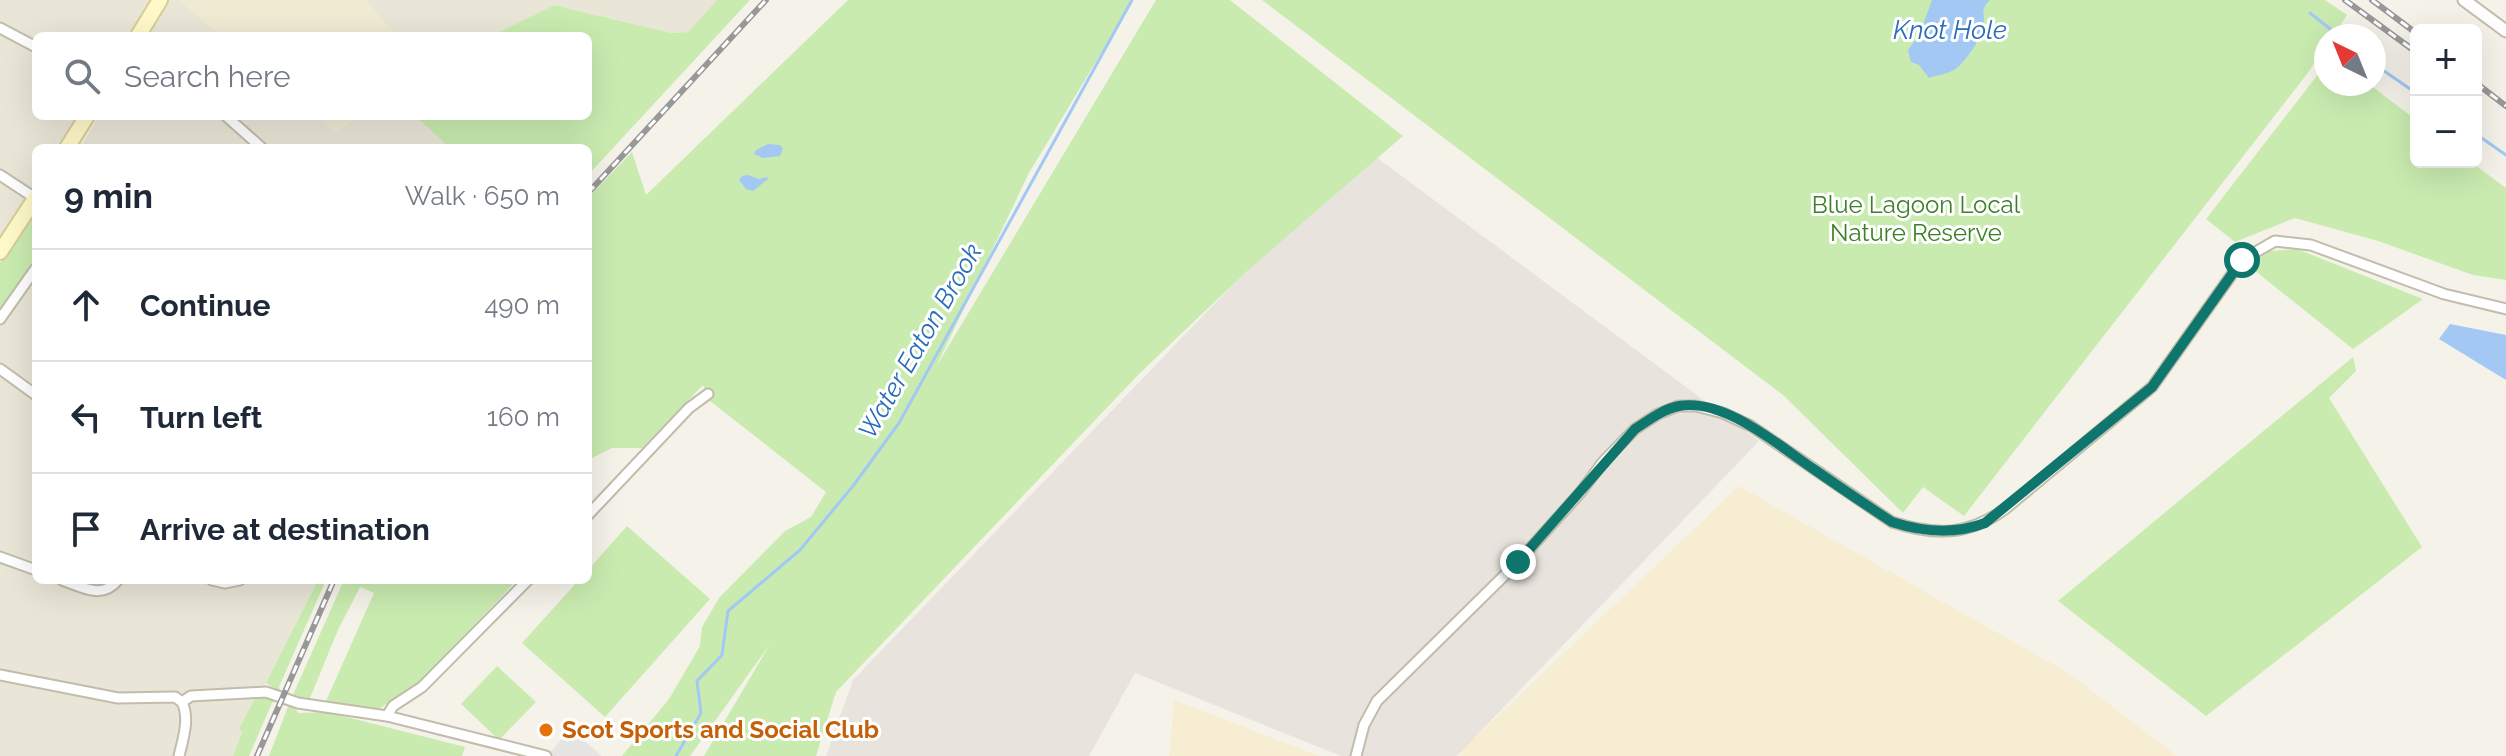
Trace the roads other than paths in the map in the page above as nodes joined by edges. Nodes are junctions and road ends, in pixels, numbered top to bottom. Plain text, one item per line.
1 (160, 0) edge
2 (2464, 0) edge
3 (0, 28) edge
4 (2506, 31) edge
5 (140, 32) edge
6 (32, 45) edge
7 (84, 120) edge
8 (230, 120) edge
9 (70, 144) edge
10 (258, 144) edge
11 (0, 175) edge
12 (32, 195) edge
13 (32, 204) edge
14 (0, 252) edge
15 (32, 274) edge
16 (2506, 309) edge
17 (0, 319) edge
18 (0, 369) edge
19 (32, 392) edge
20 (708, 394) dead end
21 (592, 511) edge
22 (0, 557) edge
23 (32, 569) edge
24 (73, 584) edge
25 (113, 584) edge
26 (524, 584) edge
27 (0, 675) edge
28 (182, 702) junction
29 (387, 716) junction
30 (179, 756) edge
31 (546, 756) edge
32 (1356, 756) edge

1 - 5 main road
2 - 4 street
3 - 6 street
7 - 9 main road
8 - 10 street
11 - 12 street
13 - 14 main road
15 - 17 street
16 - 32 street
18 - 19 street
20 - 21 street
22 - 23 street
24 - 25 street
26 - 29 street
27 - 28 street
28 - 29 street
28 - 30 street
29 - 31 street

